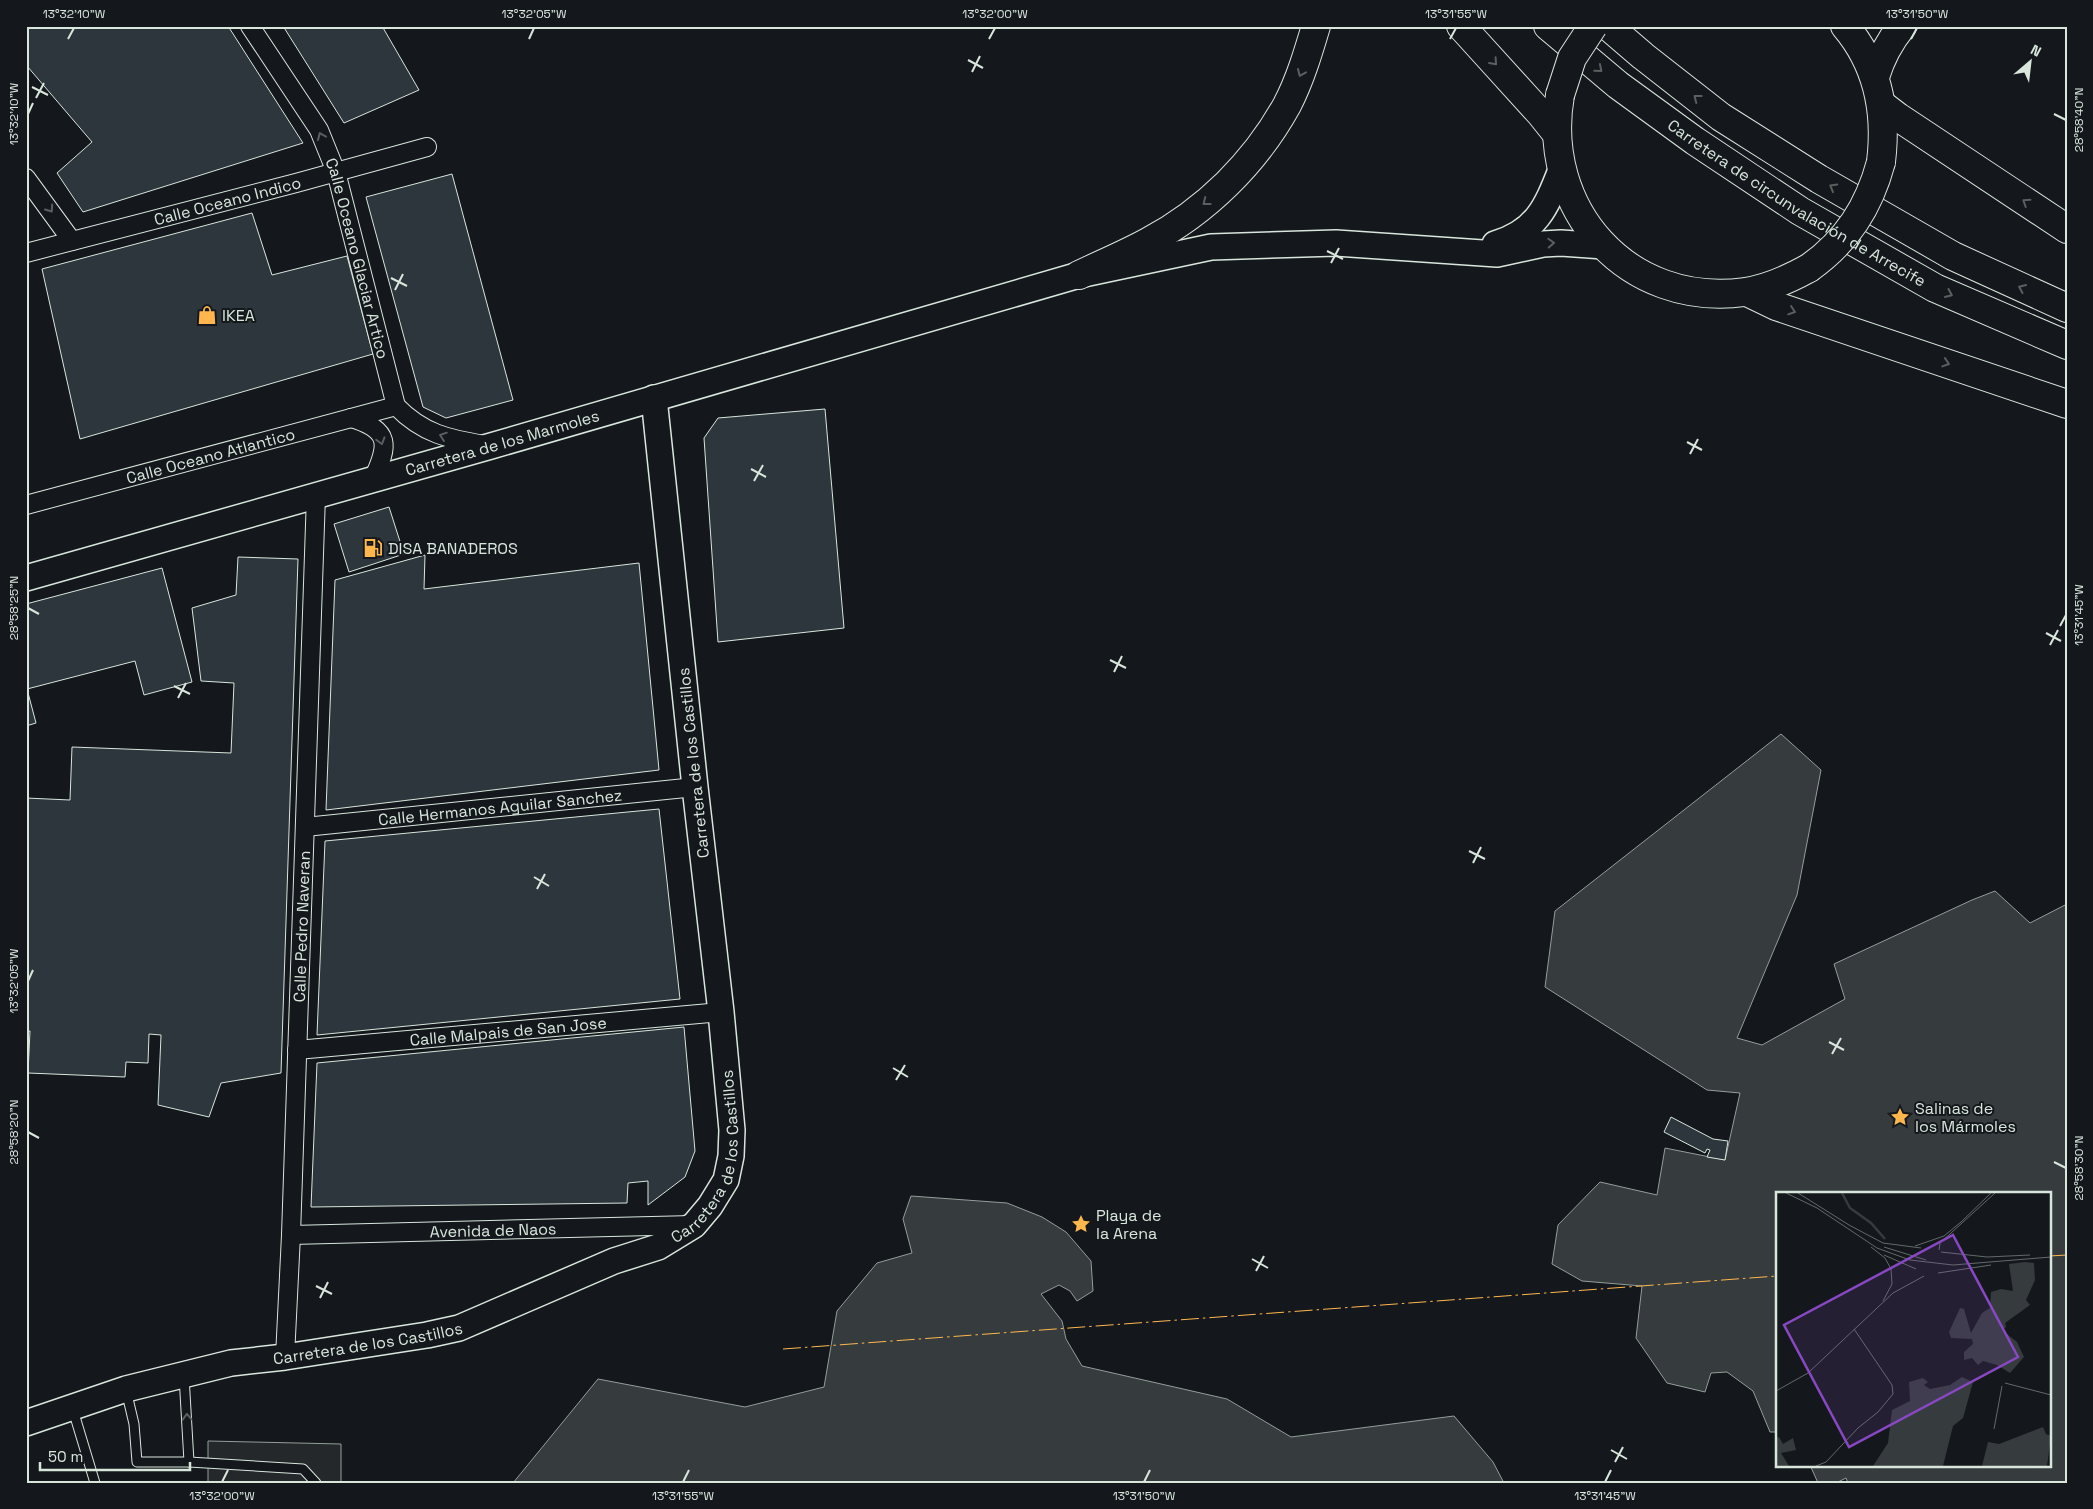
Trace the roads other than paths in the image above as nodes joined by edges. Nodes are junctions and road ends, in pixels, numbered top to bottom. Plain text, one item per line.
1 (250, 26) edge
2 (1316, 26) edge
3 (1461, 26) edge
4 (1548, 26) edge
5 (1593, 26) edge
6 (1608, 26) edge
7 (1845, 26) edge
8 (1902, 26) edge
9 (1875, 77) junction
10 (1881, 104) junction
11 (1556, 133) junction
12 (427, 147) dead end
13 (1561, 170) junction
14 (336, 172) junction
15 (26, 178) edge
16 (2067, 229) edge
17 (72, 241) junction
18 (1604, 246) junction
19 (1468, 252) junction
20 (26, 253) edge
21 (1079, 275) junction
22 (1747, 292) junction
23 (2067, 308) edge
24 (2067, 345) edge
25 (654, 398) junction
26 (2067, 404) edge
27 (396, 406) junction
28 (351, 418) junction
29 (491, 446) junction
30 (373, 479) junction
31 (316, 495) junction
32 (26, 505) edge
33 (26, 578) edge
34 (695, 787) junction
35 (305, 827) junction
36 (721, 1012) junction
37 (297, 1050) junction
38 (694, 1225) junction
39 (292, 1235) junction
40 (285, 1357) junction
41 (184, 1374) junction
42 (126, 1389) junction
43 (72, 1407) junction
44 (26, 1423) edge
45 (189, 1462) junction
46 (95, 1483) edge
47 (316, 1483) edge

14 -> 1 street, Calle Oceano Glaciar Artico
2 -> 21 main road
3 -> 11 main road
4 -> 24 main road, Carretera de circunvalación de Arrecife
5 - 11 main road, bridge
23 -> 6 main road, Carretera de circunvalación de Arrecife
7 - 9 main road
8 - 9 main road
9 - 10 main road
16 -> 10 main road
10 - 22 main road, bridge
11 - 13 main road
12 - 14 street, Calle Oceano Indico
13 - 18 main road
13 - 19 main road
14 - 17 street, Calle Oceano Indico
14 - 27 street, Calle Oceano Glaciar Artico
15 -> 17 street
17 - 20 street, Calle Oceano Indico
19 -> 18 main road, Carretera de los Marmoles
18 - 22 main road
19 - 21 main road, Carretera de los Marmoles
21 - 25 main road, Carretera de los Marmoles
22 -> 26 main road
25 - 29 main road, Carretera de los Marmoles
25 - 34 main road, Carretera de los Castillos
27 - 28 street, Calle Oceano Atlantico
29 -> 27 street
28 -> 30 street
28 - 32 street, Calle Oceano Atlantico
29 - 30 main road, Carretera de los Marmoles
30 - 31 main road, Carretera de los Marmoles
31 - 33 main road, Carretera de los Marmoles
31 - 35 street, Calle Pedro Naveran
34 - 35 street, Calle Hermanos Aguilar Sanchez
34 - 36 main road, Carretera de los Castillos
35 - 37 street, Calle Pedro Naveran
36 - 37 street, Calle Malpais de San Jose
36 - 38 main road, Carretera de los Castillos
37 - 39 street, Calle Pedro Naveran
38 - 39 street, Avenida de Naos
38 - 40 main road, Carretera de los Castillos
39 - 40 street, Calle Pedro Naveran
40 - 41 main road, Carretera de los Castillos
41 - 42 main road, Carretera de los Castillos
45 -> 41 lane
42 - 43 main road, Carretera de los Castillos
42 - 45 lane
43 - 44 main road, Carretera de los Castillos
43 - 46 lane
45 - 47 lane

